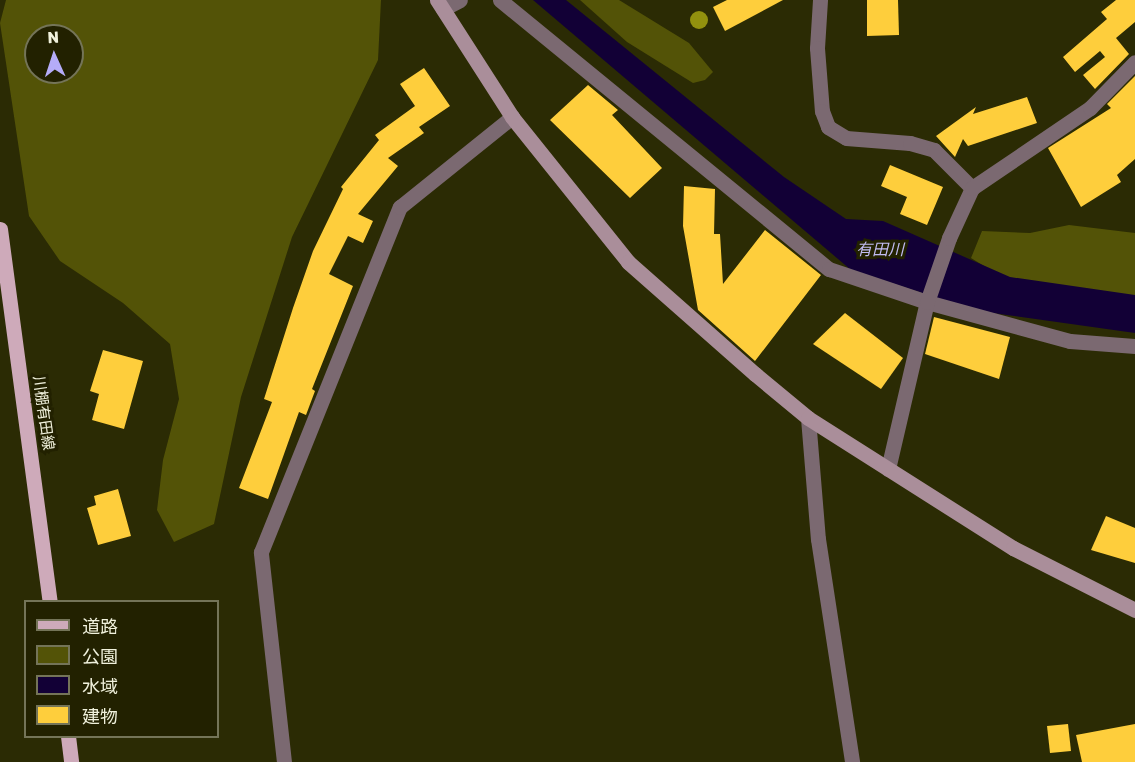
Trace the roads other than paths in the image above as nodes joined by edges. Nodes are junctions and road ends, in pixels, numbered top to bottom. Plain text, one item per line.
1 (460, 0) edge
2 (500, 0) edge
3 (820, 0) edge
4 (440, 4) edge
5 (1135, 62) edge
6 (512, 117) junction
7 (972, 188) junction
8 (0, 229) edge
9 (927, 302) junction
10 (1135, 346) edge
11 (808, 418) junction
12 (888, 469) junction
13 (50, 600) edge
14 (1135, 610) edge
15 (68, 738) edge
16 (71, 762) edge
17 (284, 762) edge
18 (852, 762) edge

1 - 4 street
2 - 9 street
3 - 7 street
4 - 6 street
5 - 7 street
6 - 11 street
6 - 17 street
7 - 9 street
8 - 13 main road, 川棚有田線
9 - 10 street
9 - 12 street
11 - 12 street
11 - 18 street
12 - 14 street
15 - 16 main road

